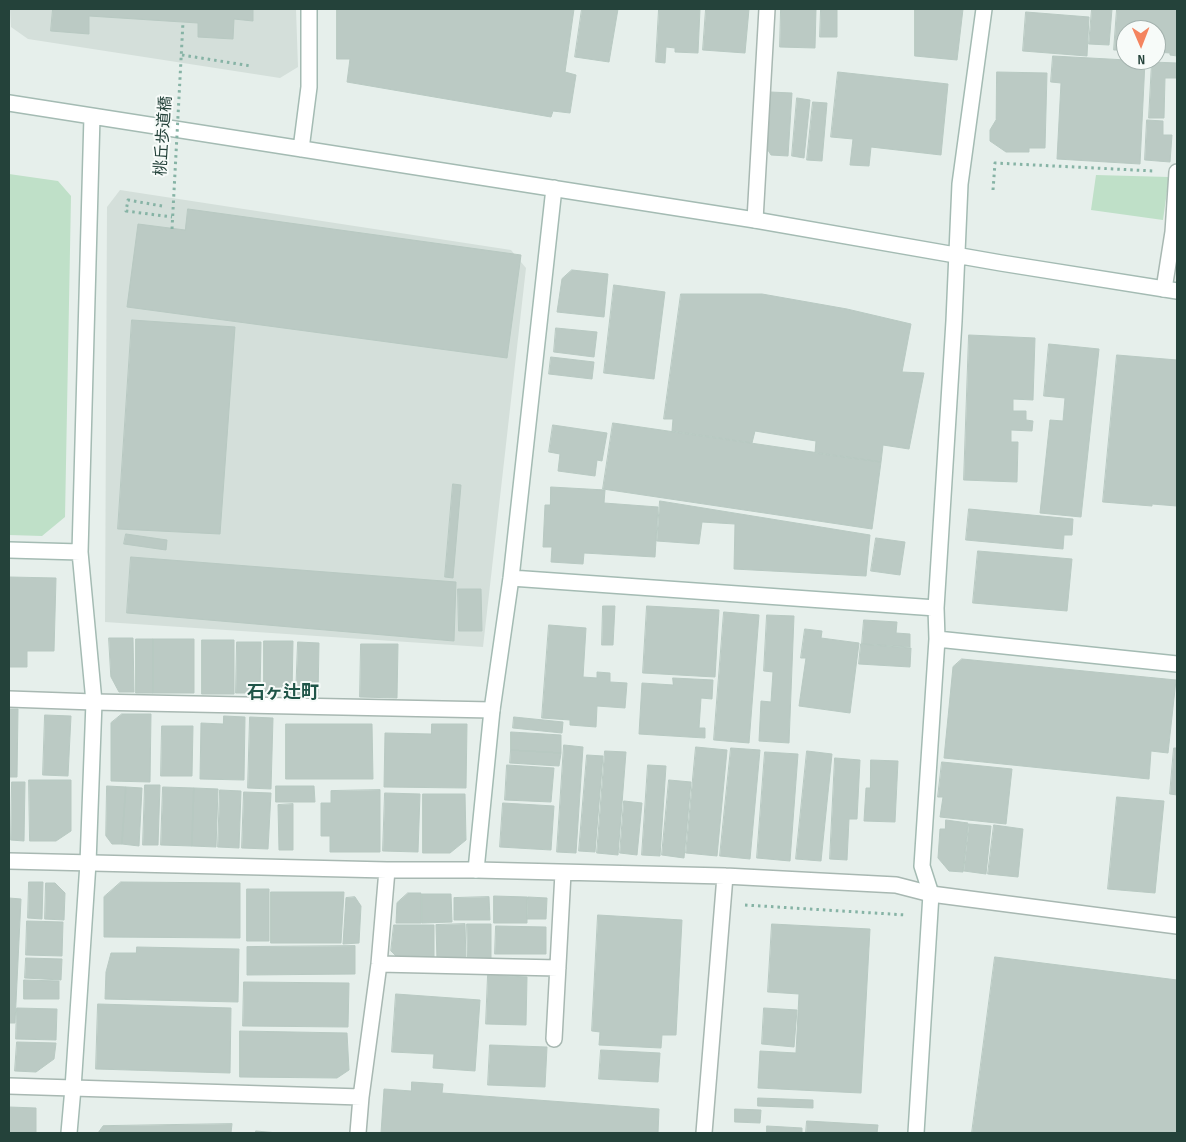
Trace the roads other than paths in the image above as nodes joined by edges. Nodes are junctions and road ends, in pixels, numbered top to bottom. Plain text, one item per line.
1 (309, 9) edge
2 (767, 9) edge
3 (984, 9) edge
4 (9, 104) edge
5 (92, 116) junction
6 (301, 149) junction
7 (1177, 172) edge
8 (554, 188) junction
9 (755, 220) junction
10 (957, 255) junction
11 (1170, 290) edge
12 (9, 550) edge
13 (80, 552) junction
14 (511, 578) junction
15 (936, 608) junction
16 (936, 639) junction
17 (1177, 664) edge
18 (9, 699) edge
19 (94, 702) junction
20 (492, 710) junction
21 (9, 861) edge
22 (88, 863) junction
23 (387, 870) junction
24 (476, 870) junction
25 (563, 873) junction
26 (725, 876) junction
27 (930, 894) junction
28 (1177, 926) edge
29 (379, 964) junction
30 (558, 968) junction
31 (554, 1039) dead end
32 (9, 1086) edge
33 (73, 1088) junction
34 (361, 1097) junction
35 (69, 1133) edge
36 (358, 1133) edge
37 (704, 1133) edge
38 (916, 1133) edge

1 - 6 street
2 - 9 street
3 - 10 street
4 - 5 street
5 - 6 street
5 - 13 street
6 - 8 street
7 - 11 street
8 - 9 street
8 - 14 street
9 - 10 street
10 - 11 street
10 - 15 street
12 - 13 street
13 - 19 street
14 - 15 street
14 - 20 street
15 - 16 street
16 - 17 street
16 - 27 street
18 - 19 street
19 - 20 street
19 - 22 street
20 - 24 street
21 - 22 street
22 - 23 street
22 - 33 street
23 - 24 street
23 - 29 street
24 - 25 street
25 - 26 street
25 - 30 street
26 - 27 street
26 - 37 street
27 - 28 street
27 - 38 street
29 - 30 street
29 - 34 street
30 - 31 street
32 - 33 street
33 - 34 street
33 - 35 street
34 - 36 street

